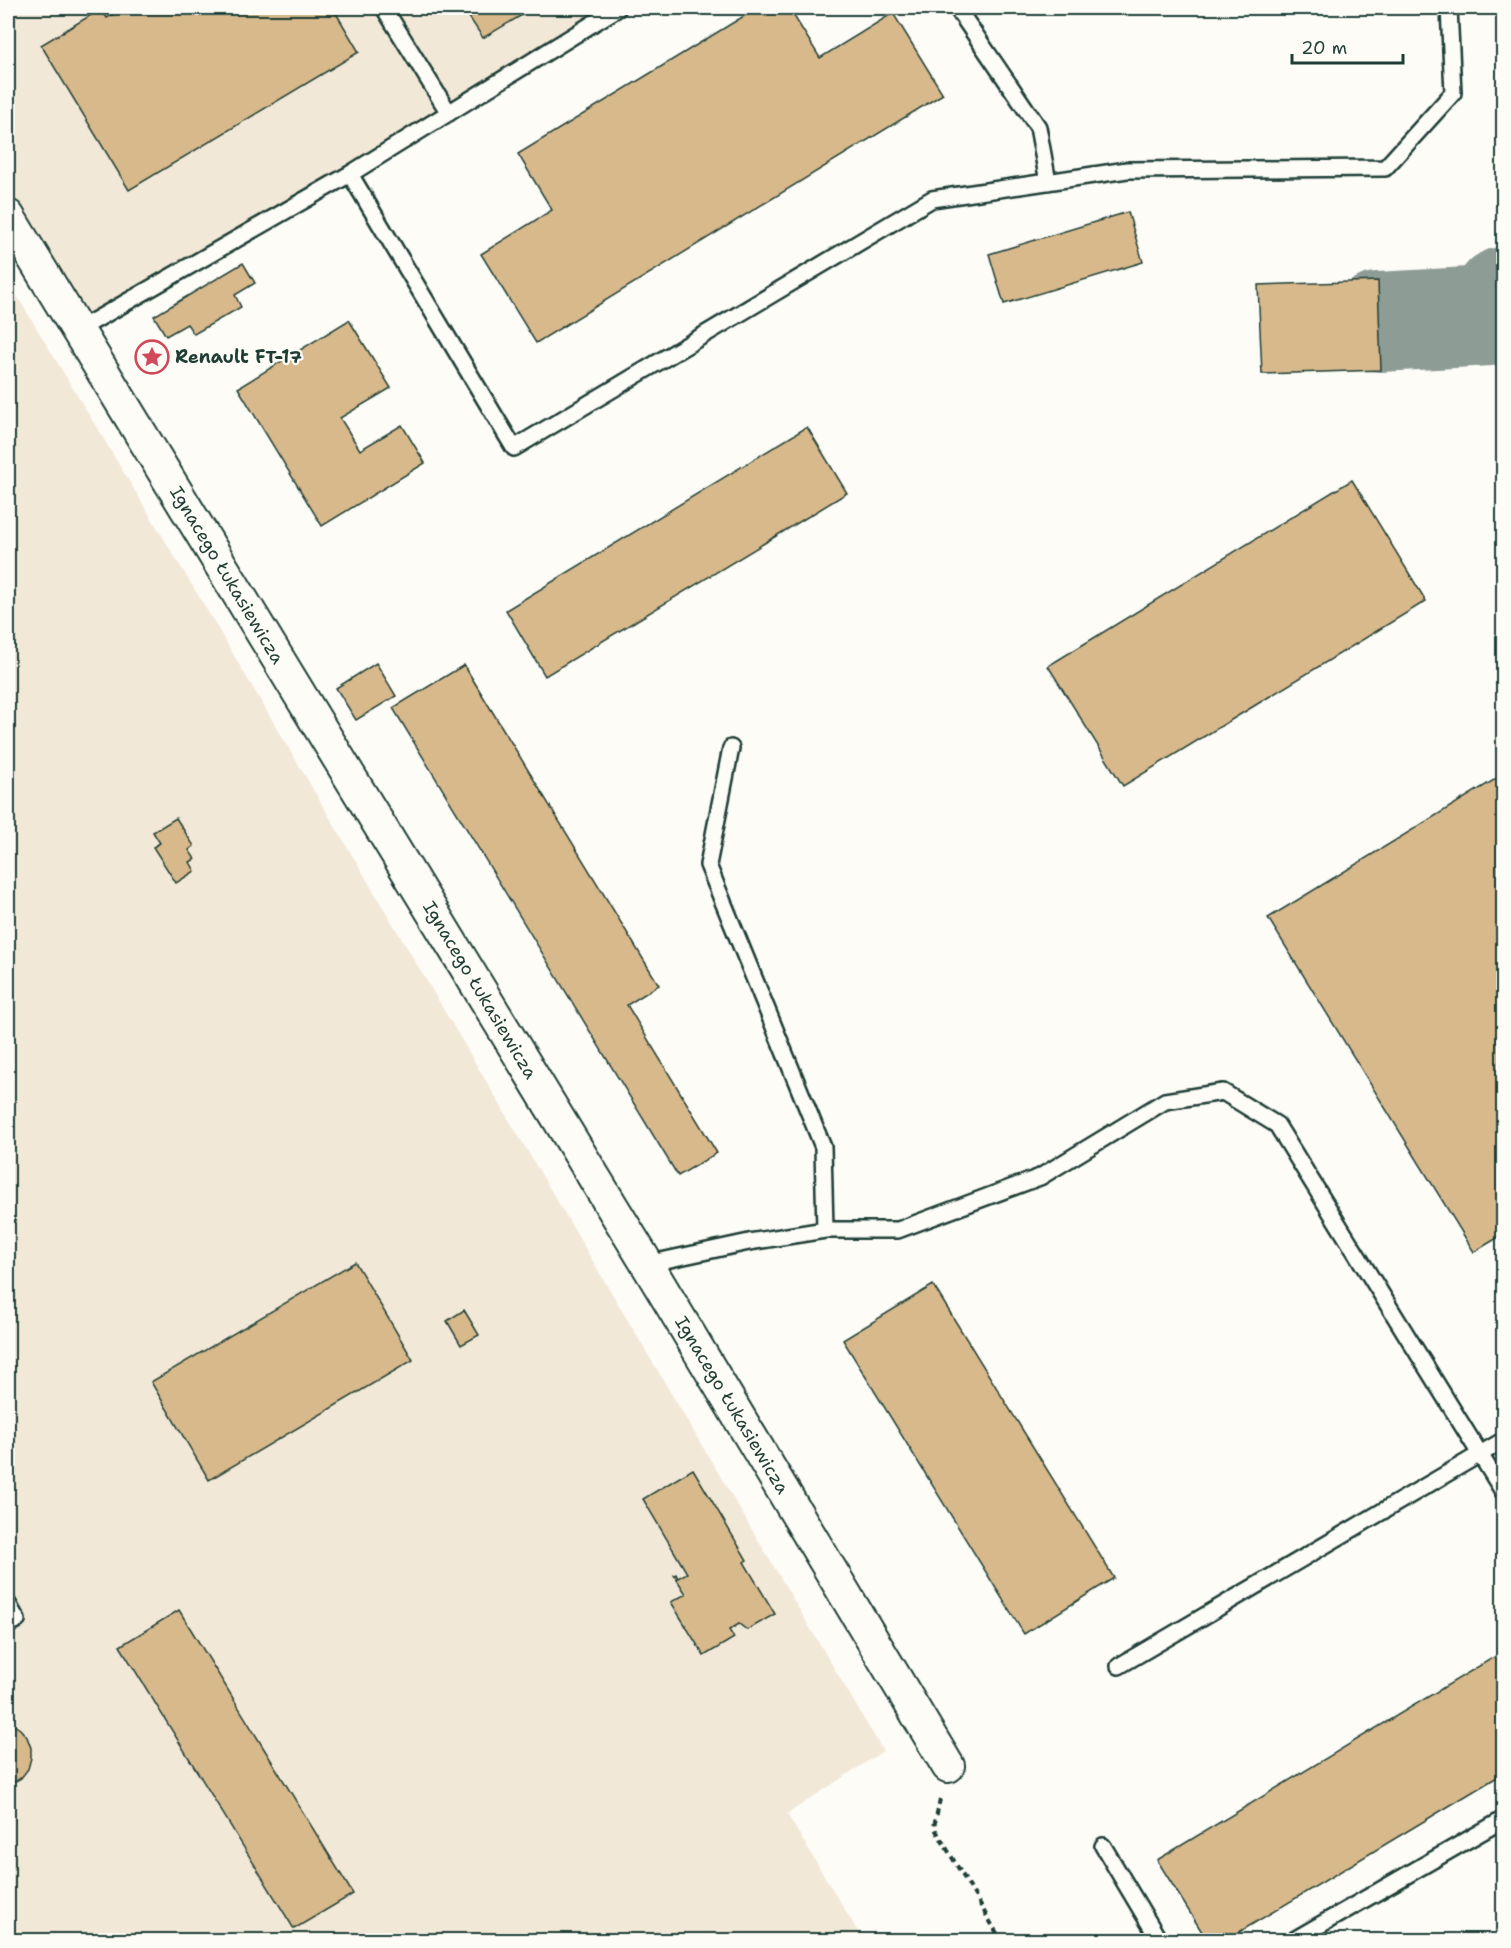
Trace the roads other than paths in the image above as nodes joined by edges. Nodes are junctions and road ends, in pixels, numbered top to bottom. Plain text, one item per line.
1 (384, 8) edge
2 (618, 8) edge
3 (957, 8) edge
4 (1449, 8) edge
5 (449, 114) junction
6 (350, 174) junction
7 (1048, 182) junction
8 (8, 216) edge
9 (78, 330) junction
10 (731, 748) dead end
11 (825, 1230) junction
12 (646, 1263) junction
13 (1503, 1440) edge
14 (1480, 1454) junction
15 (1503, 1493) edge
16 (8, 1604) edge
17 (8, 1625) edge
18 (1119, 1666) dead end
19 (948, 1766) road end
20 (1503, 1819) edge
21 (1102, 1846) dead end
22 (1159, 1941) edge
23 (1294, 1941) edge

1 - 5 lane
2 - 5 lane
3 - 7 lane
4 - 7 lane
5 - 6 lane
6 - 7 lane
6 - 9 lane
8 - 9 street, Ignacego Łukasiewicza
9 - 12 street, Ignacego Łukasiewicza
10 - 11 lane
11 - 12 lane
11 - 14 lane
12 - 19 street, Ignacego Łukasiewicza
13 - 14 lane
14 - 15 lane
14 - 18 lane
16 - 17 lane
20 - 23 lane
21 - 22 lane

